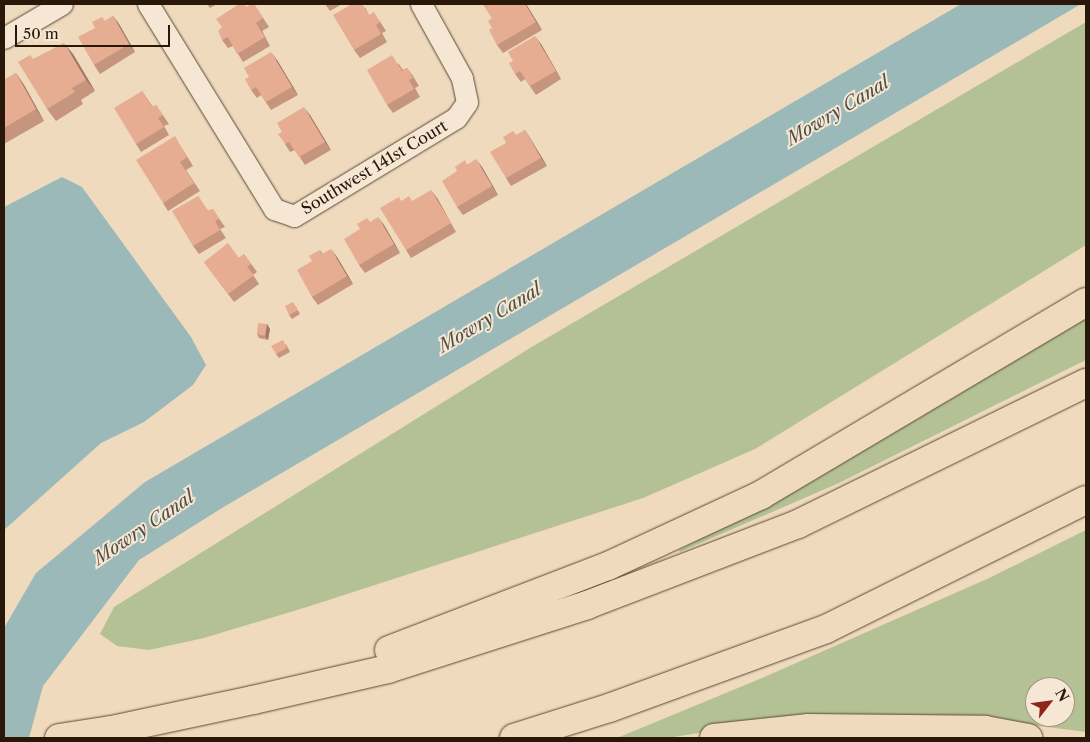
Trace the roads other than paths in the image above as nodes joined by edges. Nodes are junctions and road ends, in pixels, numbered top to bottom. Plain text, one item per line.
1 (62, 4) edge
2 (148, 4) edge
3 (421, 4) edge
4 (4, 38) edge
5 (1086, 302) edge
6 (1086, 384) edge
7 (1086, 500) edge
8 (253, 700) junction
9 (59, 738) edge
10 (514, 738) edge
11 (714, 738) edge
12 (1028, 738) edge

1 - 4 street
2 - 3 street, Southwest 141st Court
5 - 8 highway
6 - 8 highway
7 - 10 highway
8 - 9 highway
11 - 12 highway

